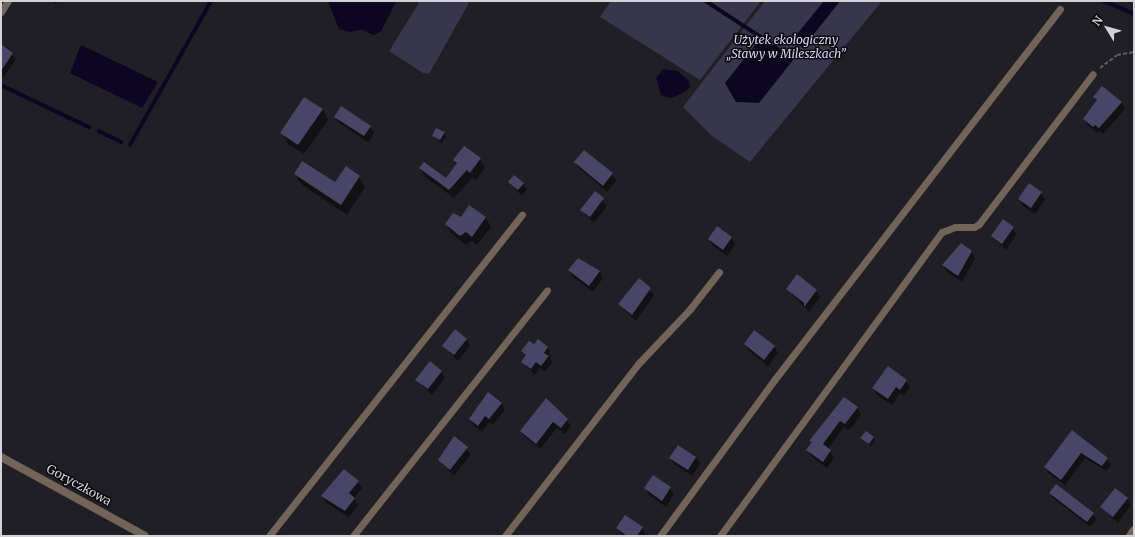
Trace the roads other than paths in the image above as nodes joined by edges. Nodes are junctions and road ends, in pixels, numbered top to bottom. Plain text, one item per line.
1 (8, 1) edge
2 (1060, 9) dead end
3 (1, 12) edge
4 (1093, 74) road end
5 (522, 215) dead end
6 (718, 272) dead end
7 (547, 290) dead end
8 (1, 457) edge
9 (1134, 530) edge
10 (146, 536) edge
11 (269, 536) edge
12 (354, 536) edge
13 (505, 536) edge
14 (660, 536) edge
15 (720, 536) edge
16 (1130, 536) edge

1 - 3 lane
2 - 14 lane
4 - 15 lane
5 - 11 lane
6 - 13 lane
7 - 12 lane
8 - 10 street, Goryczkowa
9 - 16 street

